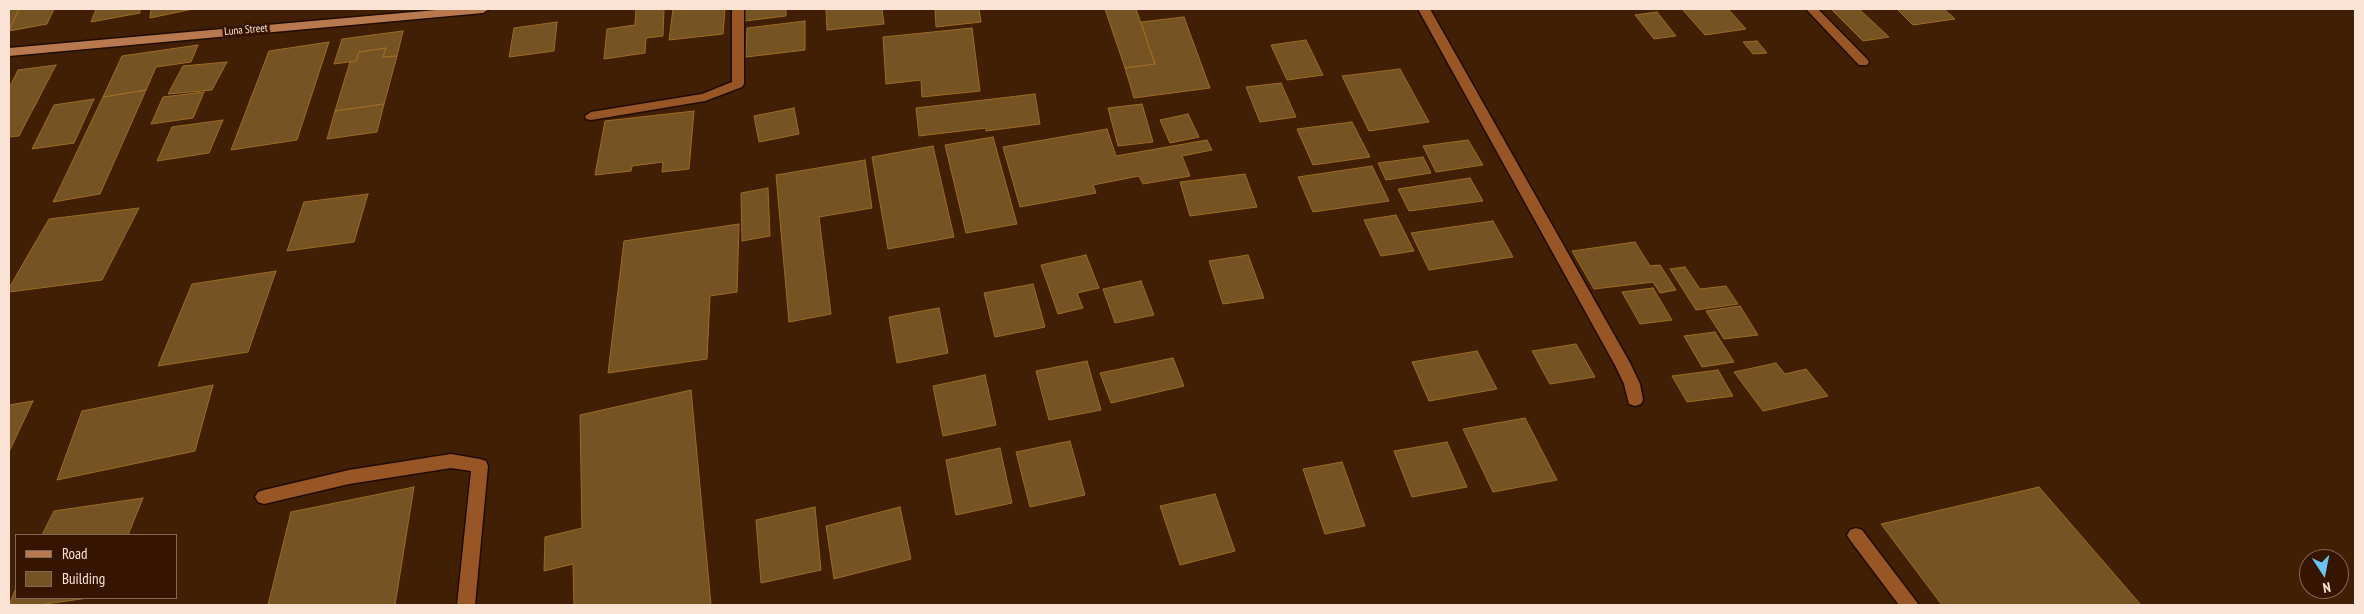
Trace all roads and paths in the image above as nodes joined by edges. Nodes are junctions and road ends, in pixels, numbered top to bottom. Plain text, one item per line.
1 (482, 9) edge
2 (738, 9) edge
3 (1424, 9) edge
4 (1812, 9) edge
5 (9, 52) edge
6 (1863, 62) dead end
7 (591, 116) dead end
8 (1635, 400) dead end
9 (264, 497) dead end
10 (1856, 535) dead end
11 (466, 605) edge
12 (1910, 605) edge

1 - 5 main road, Luna Street
2 - 7 street
3 - 8 street
4 - 6 street
9 - 11 street
10 - 12 street

